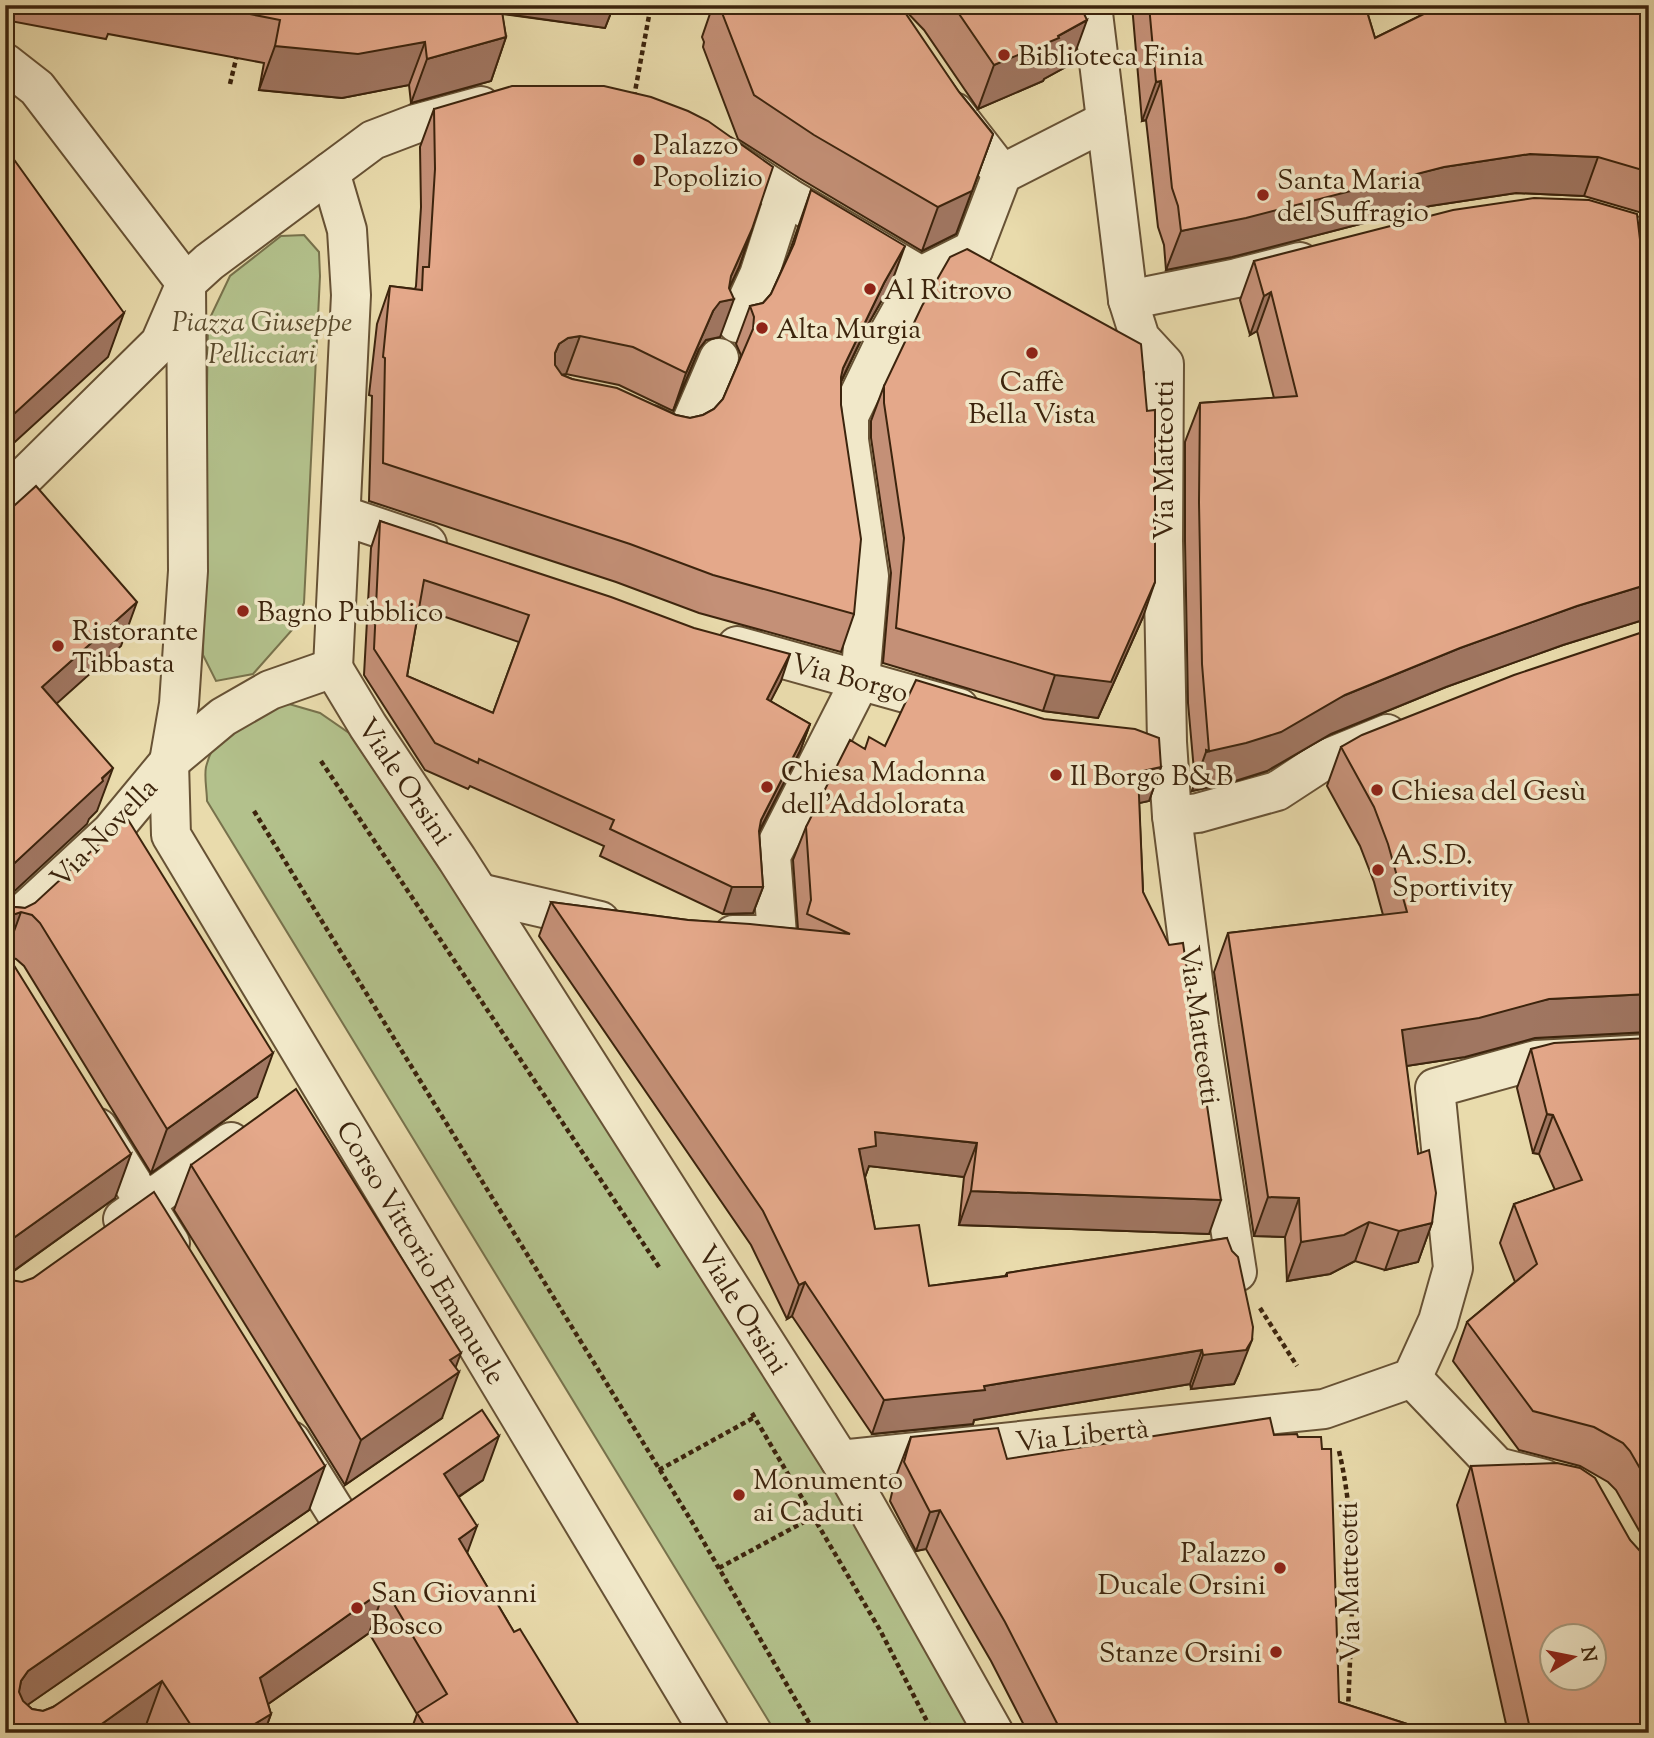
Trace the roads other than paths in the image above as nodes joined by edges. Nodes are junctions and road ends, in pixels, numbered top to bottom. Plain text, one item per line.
1 (1092, 5) edge
2 (5, 63) edge
3 (932, 78) edge
4 (509, 102) edge
5 (634, 102) edge
6 (1106, 121) junction
7 (330, 172) junction
8 (1002, 174) junction
9 (787, 197) junction
10 (1604, 224) edge
11 (1646, 230) edge
12 (972, 250) junction
13 (1329, 254) edge
14 (1007, 271) edge
15 (921, 276) junction
16 (186, 283) junction
17 (1649, 284) edge
18 (1128, 299) junction
19 (737, 323) dead end
20 (1100, 327) edge
21 (1140, 338) junction
22 (719, 358) dead end
23 (621, 410) edge
24 (6, 494) edge
25 (341, 515) junction
26 (465, 556) edge
27 (705, 638) edge
28 (333, 668) junction
29 (860, 681) junction
30 (990, 718) edge
31 (1423, 719) edge
32 (169, 762) junction
33 (1172, 816) junction
34 (480, 893) junction
35 (630, 925) edge
36 (5, 930) edge
37 (695, 933) edge
38 (1649, 1054) edge
39 (318, 1080) junction
40 (79, 1097) edge
41 (145, 1204) junction
42 (91, 1242) edge
43 (1237, 1272) edge
44 (188, 1273) edge
45 (1412, 1378) junction
46 (274, 1412) edge
47 (840, 1460) junction
48 (1574, 1487) edge
49 (372, 1493) edge
50 (338, 1516) junction
51 (306, 1538) edge
52 (710, 1733) edge
53 (994, 1733) edge

1 - 6 street, Via Matteotti
2 - 16 street
3 - 8 street
4 - 7 street
5 - 9 street
6 - 8 street
6 - 18 street, Via Matteotti
7 - 16 street
7 - 25 street
8 - 12 street
9 - 15 street
9 - 19 street
10 - 11 street
11 - 17 street
12 - 14 street
12 - 15 street
13 - 18 street
15 - 29 street
16 - 24 street
16 - 32 street
18 - 21 street, Via Matteotti
20 - 21 street
21 - 33 street, Via Matteotti
22 - 23 street
25 - 26 street
25 - 28 street
27 - 29 street, Via Borgo
28 - 32 street, Via Novella
28 - 34 street, Viale Orsini
29 - 30 street, Via Borgo
29 - 37 street
31 - 33 street
32 - 36 street, Via Novella
32 - 39 street, Corso Vittorio Emanuele
33 - 43 street, Via Matteotti
34 - 35 street
34 - 47 street, Viale Orsini
38 - 45 street
39 - 41 street
39 - 52 street, Corso Vittorio Emanuele
40 - 41 street
41 - 42 street
41 - 44 street
45 - 47 street, Via Libertà
45 - 48 street
46 - 50 street
47 - 53 street, Viale Orsini
49 - 50 street
50 - 51 street

